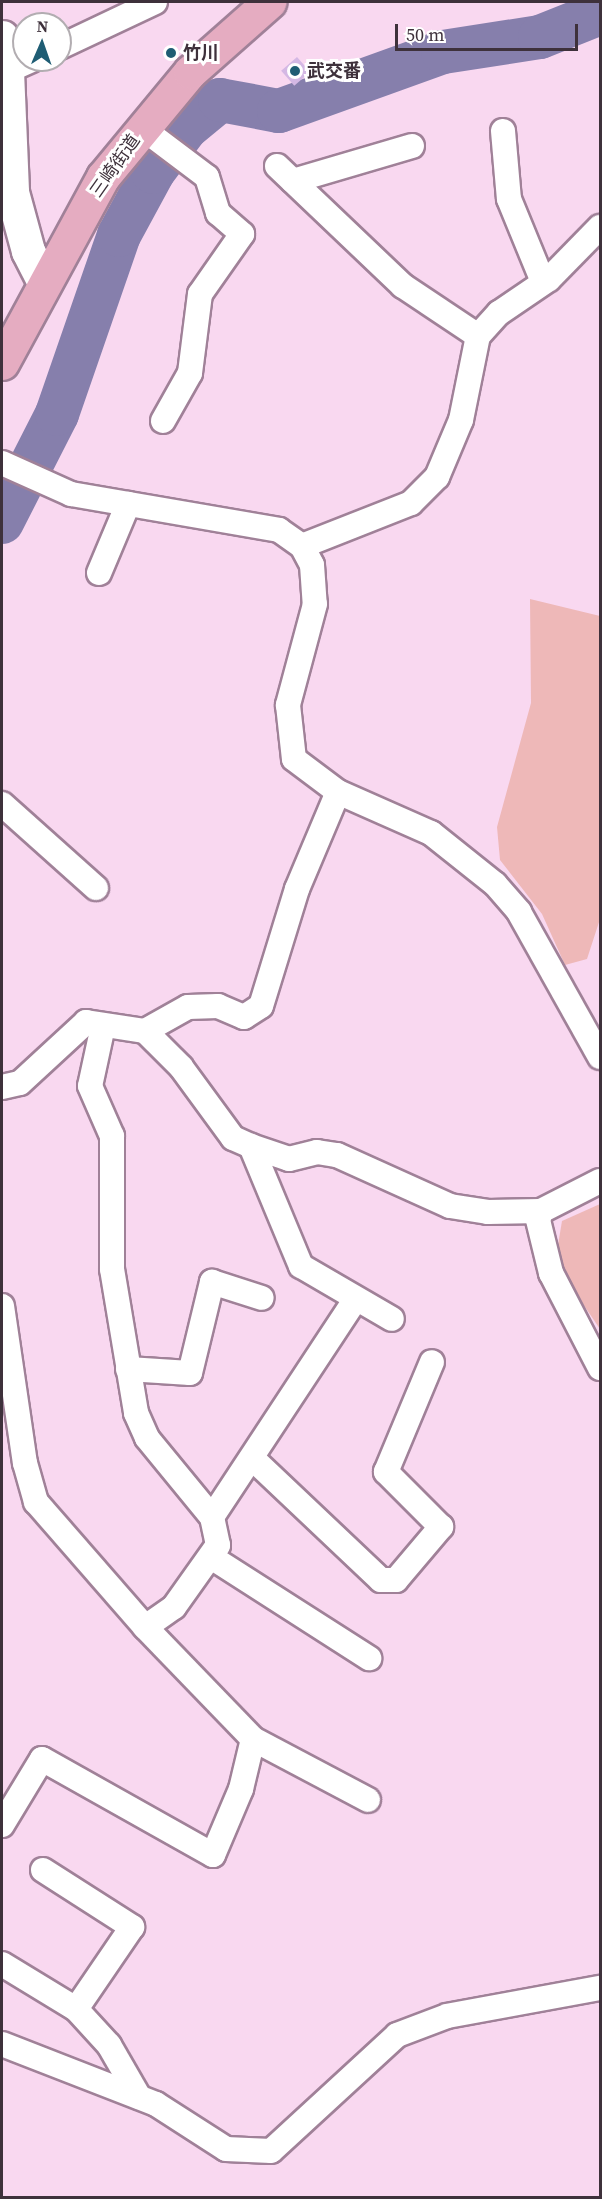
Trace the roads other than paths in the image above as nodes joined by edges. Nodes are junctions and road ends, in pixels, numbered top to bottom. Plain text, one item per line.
1 (155, 2) edge
2 (269, 2) edge
3 (2, 37) edge
4 (72, 41) edge
5 (12, 53) edge
6 (19, 72) edge
7 (142, 128) junction
8 (502, 131) dead end
9 (412, 146) dead end
10 (7, 192) edge
11 (600, 227) edge
12 (543, 282) junction
13 (44, 283) junction
14 (478, 336) junction
15 (2, 363) edge
16 (163, 421) dead end
17 (2, 463) edge
18 (128, 504) junction
19 (302, 546) junction
20 (99, 573) dead end
21 (338, 792) junction
22 (2, 804) edge
23 (96, 888) dead end
24 (103, 1026) junction
25 (145, 1031) junction
26 (600, 1057) edge
27 (2, 1087) edge
28 (251, 1146) junction
29 (600, 1181) edge
30 (542, 1211) junction
31 (262, 1298) dead end
32 (355, 1300) junction
33 (2, 1306) edge
34 (392, 1319) dead end
35 (432, 1362) dead end
36 (600, 1368) edge
37 (128, 1369) junction
38 (253, 1459) junction
39 (212, 1516) junction
40 (211, 1557) junction
41 (145, 1627) junction
42 (369, 1658) dead end
43 (253, 1739) junction
44 (368, 1800) dead end
45 (2, 1825) edge
46 (43, 1870) dead end
47 (2, 1964) edge
48 (600, 1988) edge
49 (76, 2009) junction
50 (2, 2044) edge
51 (139, 2097) junction

1 - 4 street
2 - 7 main road, 三崎街道
3 - 5 street
6 - 10 street
7 - 13 main road, 三崎街道
7 - 16 street
8 - 12 street
9 - 14 street
10 - 13 street
11 - 12 street
12 - 14 street
13 - 15 main road, 三崎街道
14 - 19 street
17 - 18 street
18 - 19 street
18 - 20 street
19 - 21 street
21 - 25 street
21 - 26 street
22 - 23 street
24 - 25 street
24 - 27 street
24 - 37 street
25 - 28 street
28 - 30 street
28 - 32 street
29 - 30 street
30 - 36 street
31 - 37 street
32 - 34 street
32 - 38 street
33 - 41 street
35 - 38 street
37 - 39 street
38 - 39 street
39 - 40 street
40 - 41 street
40 - 42 street
41 - 43 street
43 - 44 street
43 - 45 street
46 - 49 street
47 - 49 street
48 - 51 street
49 - 51 street
50 - 51 street

